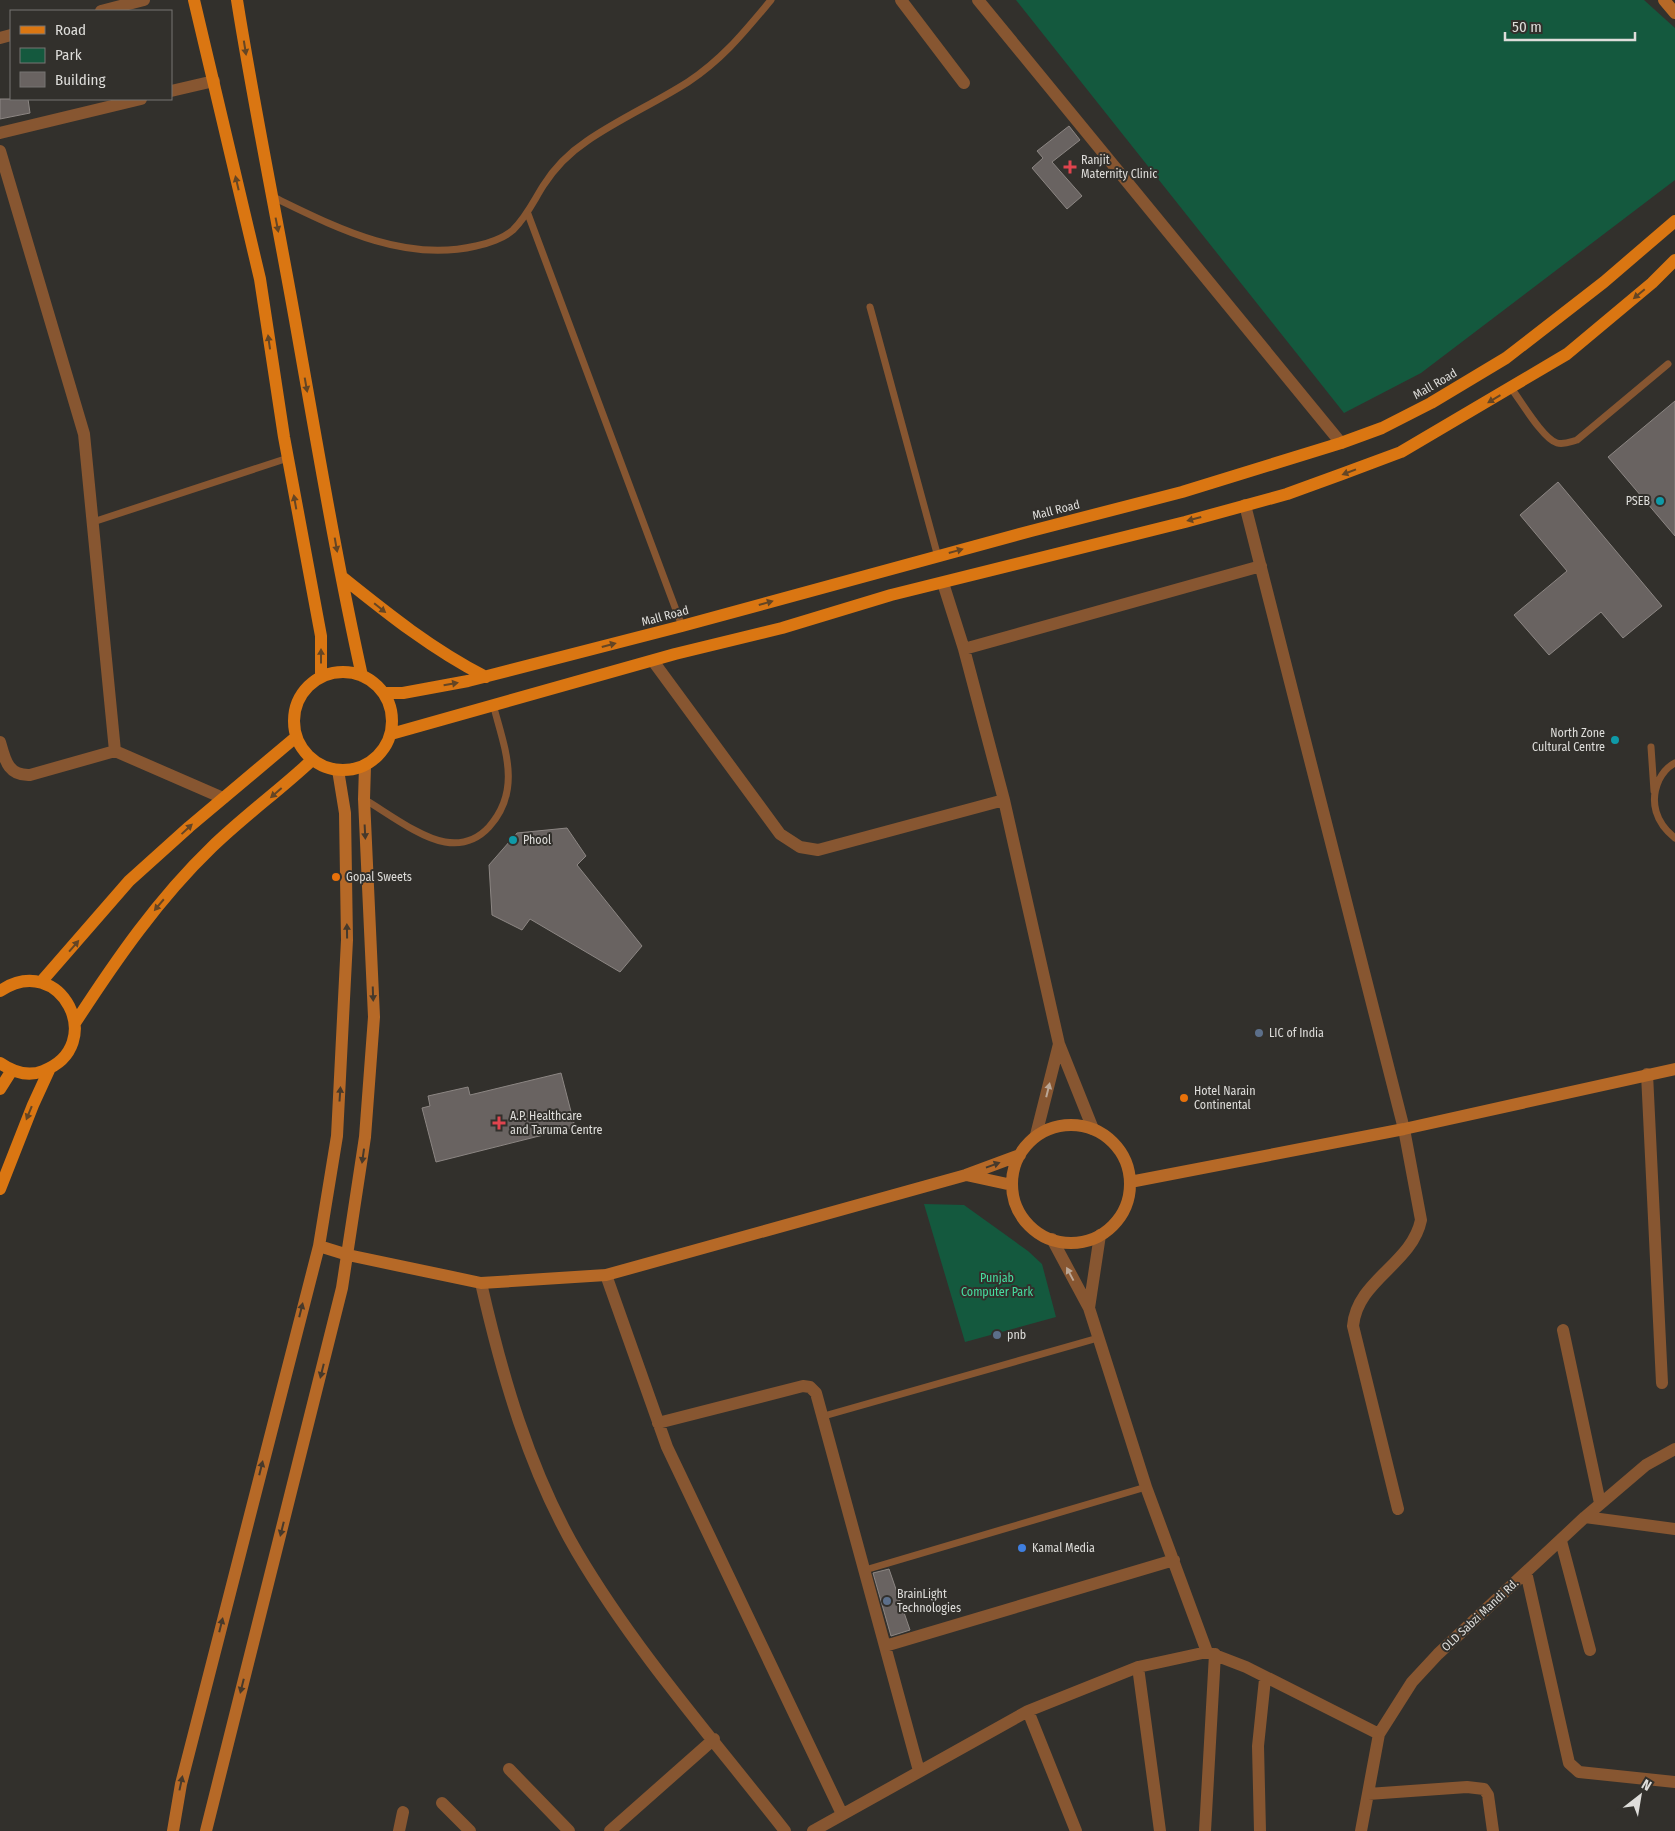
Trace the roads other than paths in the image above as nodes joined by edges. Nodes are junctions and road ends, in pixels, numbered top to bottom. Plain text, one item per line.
1 (144, 0) edge
2 (194, 0) edge
3 (237, 0) edge
4 (771, 0) edge
5 (901, 0) edge
6 (978, 0) edge
7 (1664, 0) edge
8 (105, 10) edge
9 (1675, 13) edge
10 (214, 81) junction
11 (964, 83) dead end
12 (172, 91) edge
13 (137, 100) edge
14 (0, 133) edge
15 (0, 151) edge
16 (271, 196) junction
17 (528, 214) junction
18 (1675, 221) edge
19 (1675, 260) edge
20 (870, 307) dead end
21 (1668, 364) dead end
22 (1511, 388) junction
23 (1341, 443) junction
24 (288, 458) junction
25 (1245, 505) junction
26 (93, 522) junction
27 (938, 556) junction
28 (1261, 566) junction
29 (342, 577) junction
30 (943, 582) junction
31 (682, 626) junction
32 (964, 649) junction
33 (654, 660) junction
34 (362, 676) junction
35 (321, 677) junction
36 (486, 677) junction
37 (384, 693) junction
38 (493, 704) junction
39 (391, 734) junction
40 (296, 737) junction
41 (0, 742) edge
42 (1651, 747) dead end
43 (115, 750) junction
44 (312, 760) junction
45 (1675, 764) edge
46 (365, 766) junction
47 (338, 770) junction
48 (1654, 792) junction
49 (223, 798) junction
50 (364, 799) junction
51 (1004, 800) junction
52 (1675, 838) edge
53 (41, 982) junction
54 (0, 991) edge
55 (75, 1023) junction
56 (1059, 1044) junction
57 (0, 1063) edge
58 (50, 1068) junction
59 (1675, 1069) edge
60 (12, 1070) junction
61 (1647, 1074) junction
62 (0, 1089) edge
63 (1093, 1129) junction
64 (1404, 1129) junction
65 (1036, 1135) junction
66 (1020, 1155) junction
67 (966, 1175) junction
68 (1130, 1182) junction
69 (1012, 1186) junction
70 (0, 1188) edge
71 (1100, 1235) junction
72 (1052, 1239) junction
73 (319, 1246) junction
74 (348, 1255) junction
75 (606, 1276) junction
76 (480, 1283) junction
77 (1089, 1308) junction
78 (1563, 1330) dead end
79 (1098, 1338) junction
80 (1662, 1383) dead end
81 (824, 1416) junction
82 (658, 1424) junction
83 (1675, 1449) edge
84 (1662, 1456) junction
85 (1675, 1460) edge
86 (1146, 1487) junction
87 (1600, 1504) junction
88 (1398, 1509) dead end
89 (1586, 1517) junction
90 (1675, 1529) edge
91 (1561, 1541) junction
92 (1174, 1560) junction
93 (864, 1570) junction
94 (1526, 1572) junction
95 (885, 1646) junction
96 (1590, 1650) dead end
97 (1211, 1653) junction
98 (1138, 1668) junction
99 (1266, 1679) junction
100 (1028, 1711) junction
101 (1379, 1734) junction
102 (714, 1739) junction
103 (509, 1769) dead end
104 (919, 1771) junction
105 (1675, 1782) edge
106 (1368, 1794) junction
107 (442, 1803) dead end
108 (403, 1812) dead end
109 (842, 1814) junction
110 (173, 1831) edge
111 (206, 1831) edge
112 (398, 1831) edge
113 (470, 1831) edge
114 (569, 1831) edge
115 (610, 1831) edge
116 (785, 1831) edge
117 (813, 1831) edge
118 (1076, 1831) edge
119 (1160, 1831) edge
120 (1205, 1831) edge
121 (1260, 1831) edge
122 (1361, 1831) edge
123 (1493, 1831) edge

1 - 8 street
2 - 10 main road
3 -> 16 main road
4 - 17 lane
5 - 11 street
6 - 23 street
7 - 9 main road
10 - 12 street
24 -> 10 main road
13 - 14 street
15 - 26 street
16 - 17 lane
16 -> 29 main road
17 - 31 lane
18 - 23 main road, Mall Road
19 -> 22 main road
20 - 27 lane
21 - 22 lane
22 -> 25 main road
27 -> 23 main road, Mall Road
24 - 26 lane
35 -> 24 main road
25 - 28 street
25 -> 30 main road
26 - 43 street
31 -> 27 main road, Mall Road
28 - 32 street
28 - 64 street
29 - 34 main road
29 -> 36 main road
30 - 32 street
30 - 33 main road
36 -> 31 main road, Mall Road
32 - 51 street
33 - 38 main road
33 - 51 street
34 - 35 main road
34 - 37 main road
35 - 40 main road
37 -> 36 main road, Mall Road
37 - 39 main road
38 - 39 main road
38 - 50 lane
39 - 46 main road
40 - 44 main road
40 - 49 main road
41 - 43 street
42 - 48 lane
43 - 49 street
44 - 47 main road
44 -> 55 main road
45 - 48 lane
46 - 47 main road
46 - 50 main road
73 -> 47 main road
48 - 52 lane
53 -> 49 main road
50 -> 74 main road
51 - 56 street
53 - 54 main road
53 - 55 main road
55 - 58 main road
56 - 63 street
65 -> 56 street
57 - 60 main road
58 - 60 main road
58 -> 70 main road
59 - 61 main road
60 - 62 main road
61 - 64 main road
61 - 80 street
63 - 65 main road
63 - 68 main road
64 - 68 main road
64 - 88 street
65 - 66 main road
67 -> 66 main road
66 - 69 main road
67 - 69 main road
67 - 75 main road
68 - 71 main road
69 - 72 main road
71 - 72 main road
71 - 77 street
77 -> 72 street
73 - 74 main road
110 -> 73 main road
74 - 76 main road
74 -> 111 main road
75 - 76 main road
75 - 82 street
76 - 102 street
77 - 79 street
78 - 87 street
79 - 81 lane
79 - 86 street
81 - 82 street
81 - 93 street
82 - 109 street
83 - 84 street, OLD Sabzi Mandi Rd.
84 - 85 street
84 - 87 street, OLD Sabzi Mandi Rd.
86 - 92 street
86 - 93 lane
87 - 89 street, OLD Sabzi Mandi Rd.
89 - 90 street
89 - 91 street, OLD Sabzi Mandi Rd.
91 - 94 street, OLD Sabzi Mandi Rd.
91 - 96 street
92 - 95 street
92 - 97 street
93 - 95 street
94 - 101 street, OLD Sabzi Mandi Rd.
94 - 105 street
95 - 104 street
97 - 98 street
97 - 99 street
97 - 120 street
98 - 100 street
98 - 119 street
99 - 101 street
99 - 121 street
100 - 104 street
100 - 118 street
101 - 106 street, OLD Sabzi Mandi Rd.
102 - 115 street
102 - 116 street
103 - 114 street
104 - 109 street
106 - 122 street, OLD Sabzi Mandi Rd.
106 - 123 street
107 - 113 street
108 - 112 street
109 - 117 street

